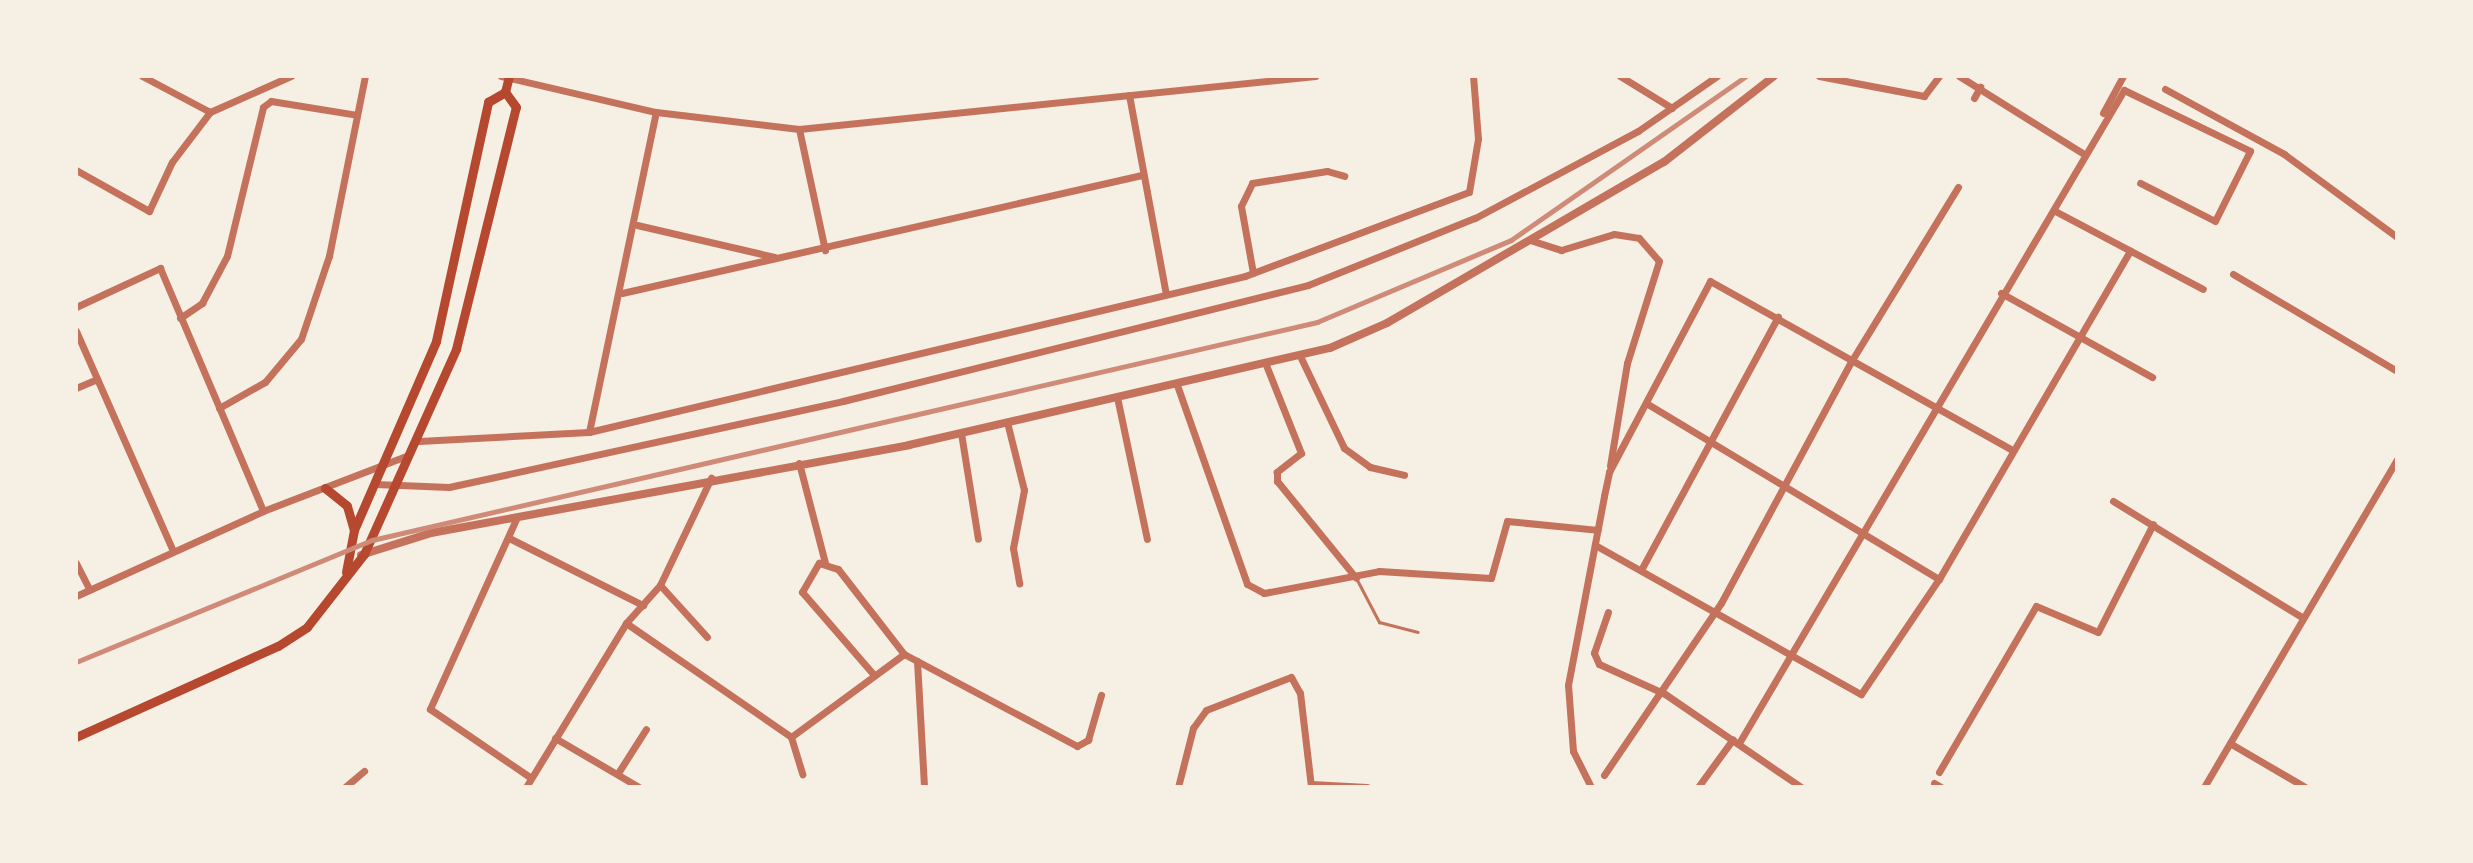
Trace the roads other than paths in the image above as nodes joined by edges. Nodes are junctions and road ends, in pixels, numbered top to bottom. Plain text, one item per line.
1 (142, 76) edge
2 (291, 76) edge
3 (365, 76) edge
4 (501, 76) edge
5 (509, 76) edge
6 (1315, 76) edge
7 (1473, 76) edge
8 (1620, 76) edge
9 (1717, 76) edge
10 (1774, 76) edge
11 (1819, 76) edge
12 (1939, 76) edge
13 (1959, 76) edge
14 (2123, 76) edge
15 (274, 78) edge
16 (1980, 87) junction
17 (2165, 89) dead end
18 (505, 92) junction
19 (1129, 95) junction
20 (1974, 98) dead end
21 (1672, 108) junction
22 (210, 112) junction
23 (656, 112) junction
24 (357, 115) junction
25 (799, 129) junction
26 (2092, 136) junction
27 (2082, 153) junction
28 (76, 170) edge
29 (1142, 175) junction
30 (1344, 176) dead end
31 (2140, 183) dead end
32 (1958, 187) dead end
33 (2055, 211) junction
34 (637, 225) junction
35 (2397, 237) edge
36 (1530, 240) junction
37 (825, 250) junction
38 (2130, 251) junction
39 (776, 257) junction
40 (1253, 273) junction
41 (2233, 274) dead end
42 (2203, 289) dead end
43 (622, 293) junction
44 (2001, 293) junction
45 (1166, 294) junction
46 (76, 307) edge
47 (1778, 317) junction
48 (180, 318) junction
49 (76, 331) edge
50 (2076, 334) junction
51 (1300, 356) junction
52 (1852, 360) junction
53 (1266, 365) junction
54 (2397, 371) edge
55 (2152, 377) dead end
56 (97, 379) junction
57 (1177, 385) junction
58 (76, 388) edge
59 (1117, 397) junction
60 (1646, 403) junction
61 (1933, 405) junction
62 (219, 408) junction
63 (1007, 422) junction
64 (589, 432) junction
65 (961, 433) junction
66 (419, 441) junction
67 (1712, 441) junction
68 (2010, 449) junction
69 (412, 454) junction
70 (2397, 460) edge
71 (799, 463) junction
72 (382, 466) junction
73 (1609, 472) junction
74 (1404, 475) dead end
75 (711, 478) junction
76 (375, 484) junction
77 (327, 487) junction
78 (396, 487) junction
79 (1785, 487) junction
80 (2113, 501) dead end
81 (263, 511) junction
82 (517, 517) junction
83 (2153, 524) junction
84 (356, 526) junction
85 (1598, 530) junction
86 (1860, 533) junction
87 (511, 539) junction
88 (978, 539) dead end
89 (1147, 539) dead end
90 (1595, 545) junction
91 (173, 551) junction
92 (364, 554) junction
93 (345, 560) junction
94 (76, 563) edge
95 (825, 563) junction
96 (1641, 570) junction
97 (346, 572) junction
98 (1356, 578) junction
99 (1939, 579) junction
100 (1019, 583) dead end
101 (660, 585) junction
102 (90, 590) junction
103 (76, 596) edge
104 (643, 605) junction
105 (1608, 612) dead end
106 (1715, 612) junction
107 (2303, 618) junction
108 (626, 623) junction
109 (1418, 632) dead end
110 (707, 637) dead end
111 (1790, 653) junction
112 (904, 654) junction
113 (917, 661) junction
114 (874, 675) junction
115 (1665, 694) junction
116 (1101, 695) dead end
117 (646, 729) dead end
118 (76, 737) edge
119 (791, 737) junction
120 (555, 738) junction
121 (1736, 741) junction
122 (2233, 745) junction
123 (364, 771) dead end
124 (1939, 772) dead end
125 (618, 773) junction
126 (802, 774) dead end
127 (1604, 775) dead end
128 (531, 778) junction
129 (1311, 786) edge
130 (1797, 786) edge
131 (345, 787) edge
132 (526, 787) edge
133 (639, 787) edge
134 (924, 787) edge
135 (1178, 787) edge
136 (1367, 787) edge
137 (1591, 787) edge
138 (1698, 787) edge
139 (2204, 787) edge
140 (2305, 787) edge

1 - 22 street
2 - 15 street
3 - 24 street
4 - 5 street
5 - 18 main road
5 - 23 street
6 - 19 street
7 - 40 street
8 - 21 street
9 - 21 street
10 - 36 street
11 - 12 street
13 - 16 street
14 - 26 street
15 - 22 street
16 - 20 street
16 - 27 street
17 - 35 street
18 - 66 main road
18 - 72 main road
19 - 25 street
19 - 29 street
21 - 78 street
22 - 28 street
23 - 25 street
23 - 34 street
24 - 48 street
24 - 62 street
25 - 37 street
26 - 27 street
26 - 31 street
27 - 33 street
29 - 37 street
29 - 45 street
30 - 40 street
32 - 52 street
33 - 38 street
33 - 44 street
34 - 39 street
34 - 43 street
36 - 51 street
36 - 73 street
37 - 39 street
38 - 42 street
38 - 50 street
39 - 43 street
40 - 45 street
41 - 54 street
43 - 64 street
44 - 50 street
44 - 61 street
45 - 64 street
46 - 48 street
47 - 52 street
47 - 60 street
47 - 67 street
48 - 62 street
49 - 56 street
50 - 55 street
50 - 68 street
51 - 53 street
51 - 74 street
52 - 61 street
52 - 79 street
53 - 57 street
53 - 98 street
56 - 58 street
56 - 91 street
57 - 59 street
57 - 98 street
59 - 63 street
59 - 89 street
60 - 67 street
60 - 73 street
61 - 68 street
61 - 86 street
62 - 81 street
63 - 65 street
63 - 100 street
64 - 66 street
65 - 71 street
65 - 88 street
66 - 69 main road
67 - 79 street
67 - 96 street
68 - 99 street
69 - 72 street
69 - 78 main road
70 - 107 street
71 - 75 street
71 - 95 street
72 - 76 main road
72 - 77 street
73 - 85 street
75 - 82 street
75 - 101 street
76 - 78 street
76 - 84 main road
77 - 81 street
77 - 84 main road
78 - 92 main road
79 - 86 street
79 - 106 street
80 - 83 street
81 - 91 street
82 - 87 street
82 - 92 street
83 - 107 street
83 - 124 street
84 - 93 main road
85 - 90 street
85 - 98 street
86 - 99 street
86 - 111 street
87 - 104 street
87 - 128 street
90 - 96 street
90 - 137 street
91 - 102 street
92 - 93 street
92 - 97 main road
93 - 97 main road
94 - 102 street
95 - 112 street
95 - 114 street
96 - 106 street
97 - 118 main road
98 - 109 lane
99 - 111 street
101 - 104 street
101 - 110 street
102 - 103 street
104 - 108 street
105 - 115 street
106 - 111 street
106 - 115 street
107 - 122 street
108 - 119 street
108 - 120 street
111 - 121 street
112 - 113 street
112 - 114 street
113 - 116 street
113 - 134 street
114 - 119 street
115 - 121 street
115 - 127 street
117 - 125 street
119 - 126 street
120 - 125 street
120 - 128 street
121 - 130 street
121 - 138 street
122 - 139 street
122 - 140 street
123 - 131 street
125 - 133 street
128 - 132 street
129 - 135 street
129 - 136 street

